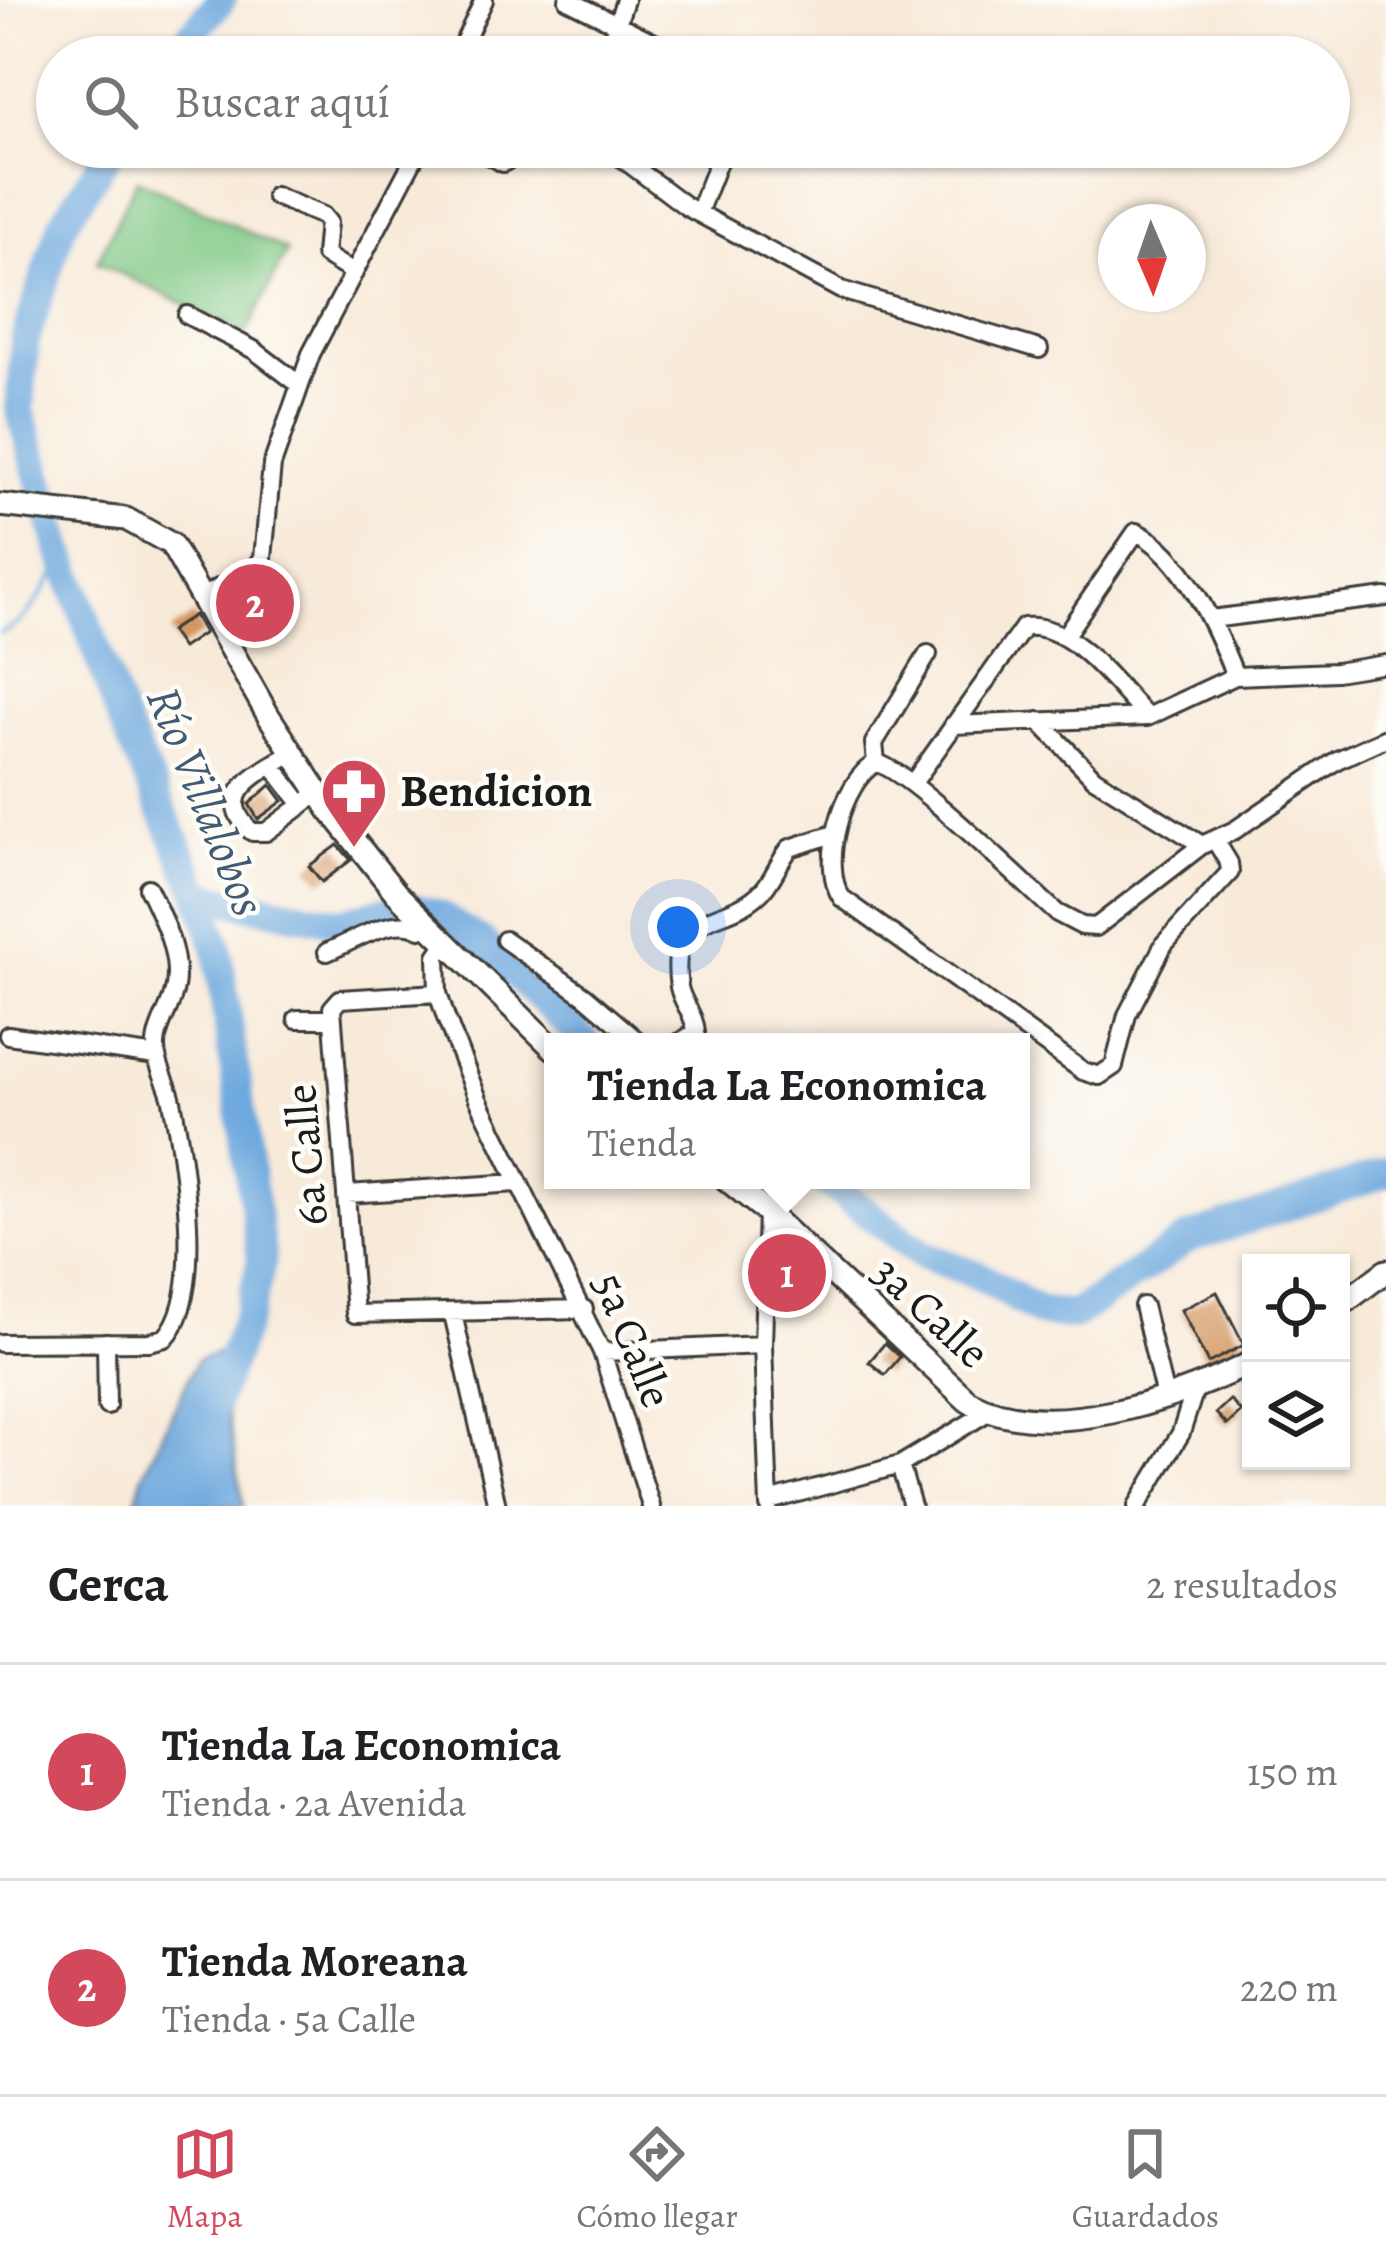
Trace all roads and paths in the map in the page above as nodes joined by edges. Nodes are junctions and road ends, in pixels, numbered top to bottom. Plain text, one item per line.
1 (484, 0) edge
2 (568, 0) edge
3 (625, 0) edge
4 (618, 24) junction
5 (467, 36) edge
6 (614, 36) edge
7 (642, 36) edge
8 (409, 168) edge
9 (636, 168) edge
10 (716, 168) edge
11 (275, 196) dead end
12 (698, 213) junction
13 (354, 273) junction
14 (187, 315) dead end
15 (1040, 349) dead end
16 (300, 385) junction
17 (0, 505) edge
18 (203, 596) junction
19 (1386, 596) edge
20 (1211, 619) junction
21 (1066, 634) junction
22 (928, 654) dead end
23 (1386, 664) edge
24 (1235, 676) junction
25 (1147, 717) junction
26 (1039, 721) junction
27 (952, 725) junction
28 (1386, 738) edge
29 (282, 759) junction
30 (876, 763) junction
31 (913, 783) junction
32 (310, 799) junction
33 (834, 834) junction
34 (1208, 842) junction
35 (148, 888) dead end
36 (426, 922) junction
37 (505, 940) dead end
38 (447, 942) junction
39 (327, 952) dead end
40 (438, 993) junction
41 (297, 1019) dead end
42 (330, 1019) junction
43 (628, 1033) edge
44 (695, 1033) edge
45 (8, 1035) dead end
46 (544, 1039) edge
47 (156, 1055) junction
48 (518, 1183) junction
49 (738, 1189) edge
50 (347, 1194) junction
51 (767, 1212) junction
52 (1386, 1271) edge
53 (1350, 1298) edge
54 (1143, 1306) dead end
55 (584, 1310) junction
56 (453, 1314) junction
57 (0, 1334) edge
58 (106, 1342) junction
59 (1, 1343) edge
60 (763, 1345) junction
61 (602, 1352) junction
62 (1242, 1367) edge
63 (1196, 1389) junction
64 (1165, 1397) junction
65 (107, 1406) dead end
66 (988, 1412) junction
67 (900, 1465) junction
68 (644, 1501) edge
69 (769, 1503) edge
70 (496, 1506) edge
71 (912, 1506) edge
72 (1137, 1506) edge

1 - 5 street
2 - 4 street
3 - 4 street
4 - 6 street
4 - 7 street
8 - 13 street
9 - 12 street
10 - 12 street
11 - 13 street
12 - 15 street
13 - 16 street
14 - 16 street
16 - 18 street
17 - 18 main road
18 - 29 main road
19 - 20 street
20 - 21 street
20 - 24 street
21 - 25 street
21 - 27 street
22 - 30 street
23 - 24 street
24 - 25 street
25 - 26 street
26 - 27 street
26 - 34 street
27 - 31 street
28 - 34 street
29 - 32 main road
29 - 32 street
30 - 31 street
30 - 33 street
31 - 34 street
32 - 36 main road
33 - 34 street
33 - 44 street
35 - 47 street
36 - 38 main road
36 - 39 street
37 - 43 street
38 - 40 street
38 - 46 main road
40 - 42 street, 6a Calle
40 - 48 street, 5a Calle
41 - 42 street
42 - 50 street, 6a Calle
45 - 47 street
47 - 58 street
48 - 50 street
48 - 55 street, 5a Calle
49 - 51 main road, 3a Calle
50 - 56 street, 6a Calle
51 - 60 street
51 - 66 main road, 3a Calle
52 - 53 main road
54 - 64 street
55 - 56 street
55 - 61 street, 5a Calle
56 - 70 street
57 - 59 street
58 - 59 street
58 - 65 street
60 - 61 street
60 - 69 street
61 - 68 street, 5a Calle
62 - 63 main road, 3a Calle
63 - 64 main road, 3a Calle
63 - 72 street
64 - 66 main road, 3a Calle
66 - 67 street
67 - 69 street
67 - 71 street

